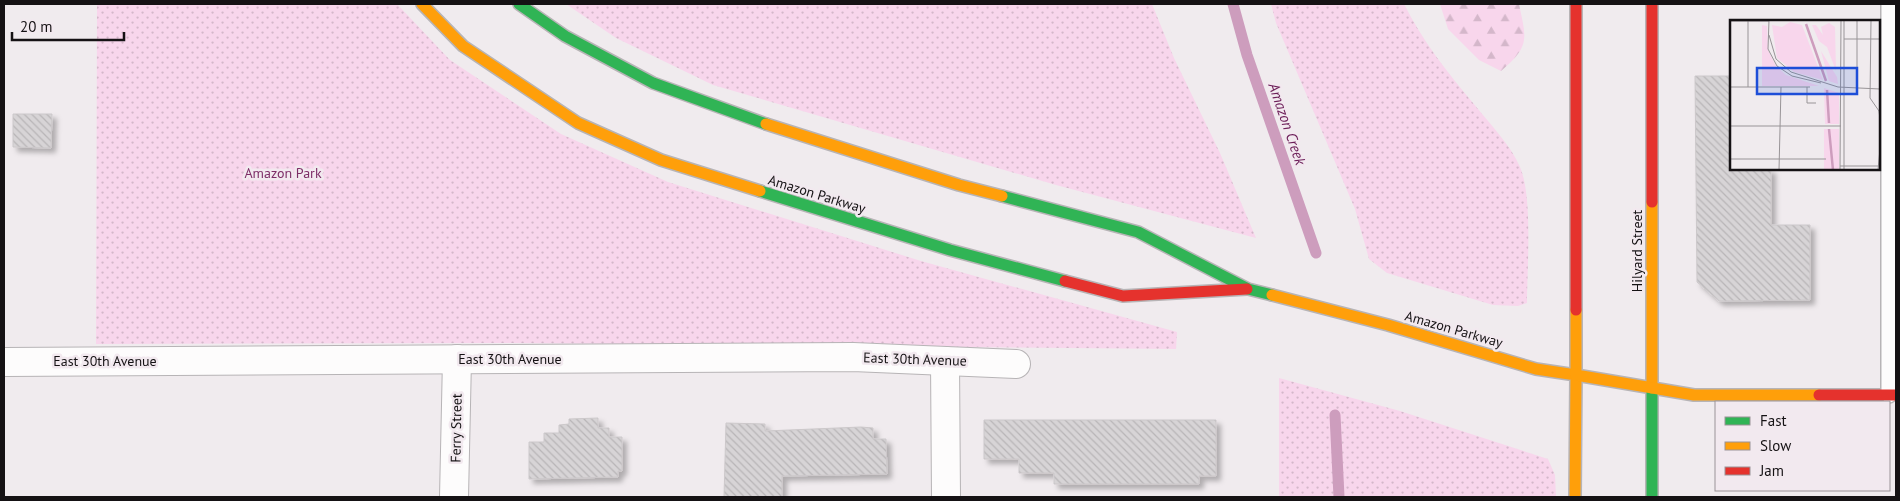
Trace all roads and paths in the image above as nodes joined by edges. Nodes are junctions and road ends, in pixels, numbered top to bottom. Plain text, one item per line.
1 (422, 4) edge
2 (519, 4) edge
3 (1576, 4) edge
4 (1652, 4) edge
5 (1889, 4) edge
6 (1248, 289) junction
7 (457, 359) junction
8 (945, 361) junction
9 (4, 362) edge
10 (1016, 364) dead end
11 (1576, 375) junction
12 (1652, 388) junction
13 (1893, 395) edge
14 (454, 497) edge
15 (946, 497) edge
16 (1575, 497) edge
17 (1652, 497) edge

1 - 6 main road, Amazon Parkway
2 - 6 main road, Amazon Parkway
3 - 11 main road
4 - 12 main road, Hilyard Street
5 - 13 lane
6 - 11 main road, Amazon Parkway
7 - 8 street, East 30th Avenue
7 - 9 street, East 30th Avenue
7 - 14 street, Ferry Street
8 - 10 street, East 30th Avenue
8 - 15 street
11 - 12 main road, Amazon Parkway
11 - 16 main road
12 - 13 main road
12 - 17 main road, Hilyard Street

